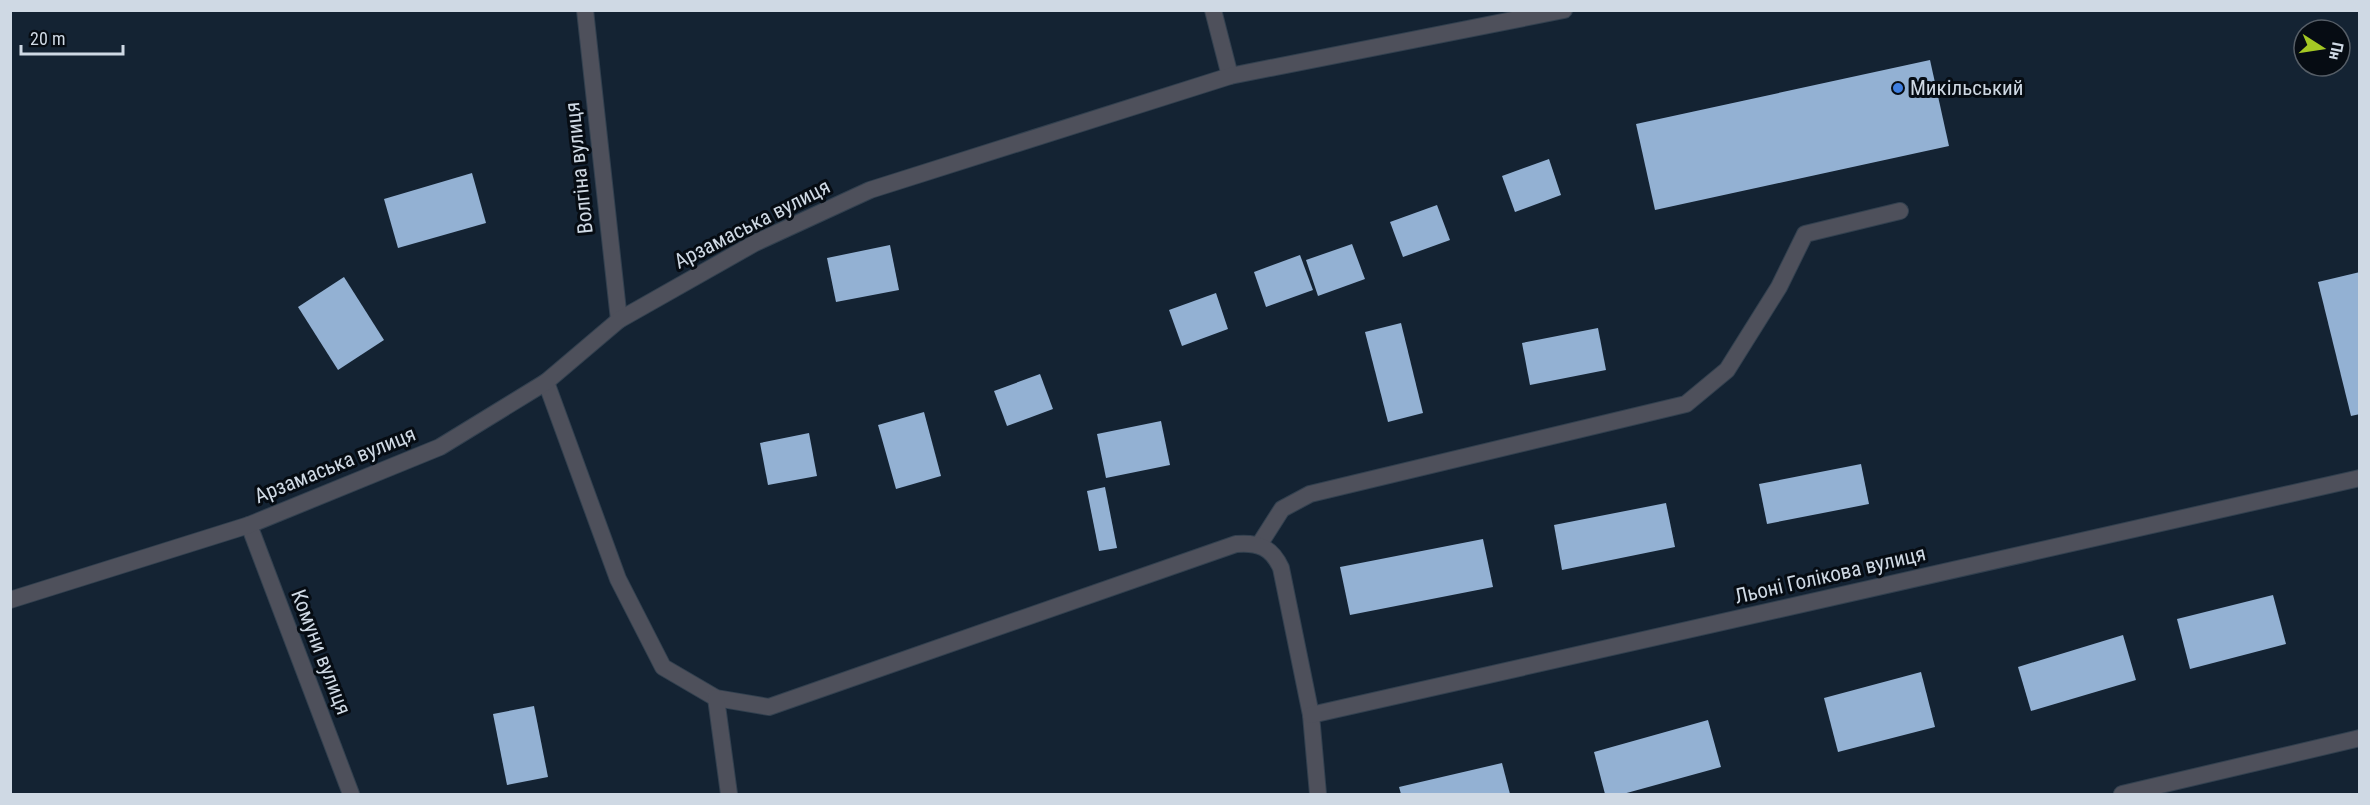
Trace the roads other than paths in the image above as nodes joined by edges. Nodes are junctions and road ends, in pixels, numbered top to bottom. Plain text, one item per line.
1 (585, 10) edge
2 (1213, 10) edge
3 (1564, 10) edge
4 (1230, 76) junction
5 (1900, 212) dead end
6 (619, 320) junction
7 (546, 382) junction
8 (2360, 478) edge
9 (249, 525) junction
10 (1259, 545) junction
11 (10, 600) edge
12 (716, 698) junction
13 (1311, 715) junction
14 (2360, 738) edge
15 (351, 795) edge
16 (729, 795) edge
17 (1318, 795) edge
18 (2122, 795) edge

1 - 6 street, Волгіна вулиця
2 - 4 street
3 - 4 street, Арзамаська вулиця
4 - 6 street, Арзамаська вулиця
5 - 10 street
6 - 7 street, Арзамаська вулиця
7 - 9 street, Арзамаська вулиця
7 - 12 street
8 - 13 street, Льоні Голікова вулиця
9 - 11 street, Арзамаська вулиця
9 - 15 street, Комуни вулиця
10 - 12 street
10 - 13 street
12 - 16 street
13 - 17 street
14 - 18 street

